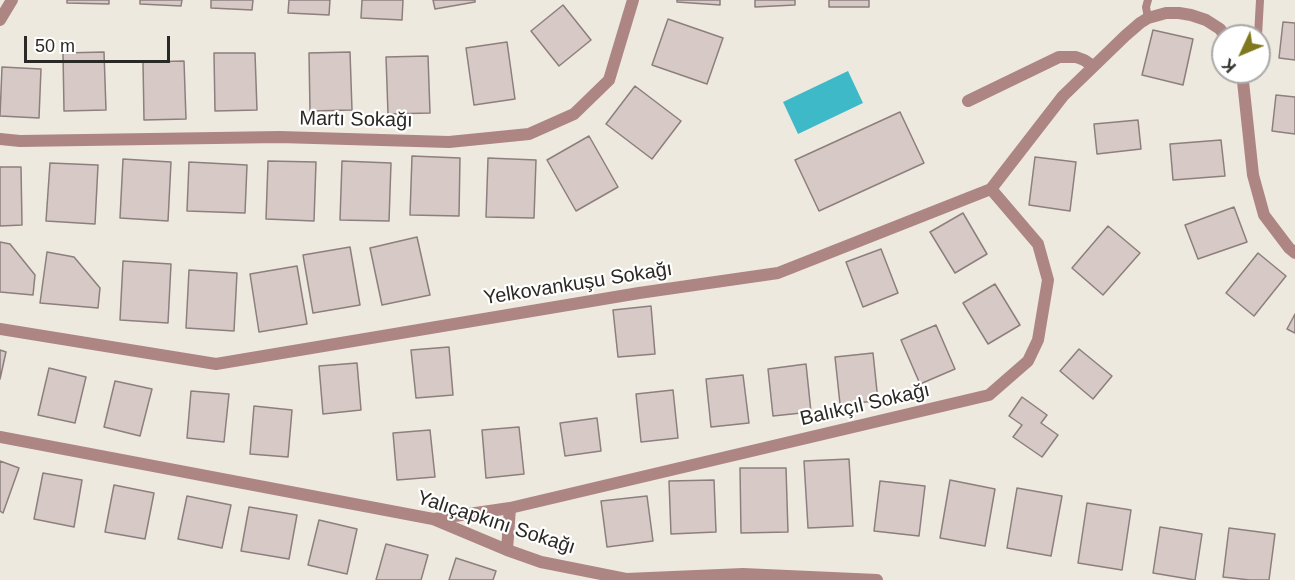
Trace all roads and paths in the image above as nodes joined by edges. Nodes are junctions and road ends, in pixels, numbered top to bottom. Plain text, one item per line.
1 (12, 0) edge
2 (633, 0) edge
3 (1148, 0) edge
4 (1260, 0) edge
5 (1148, 18) junction
6 (0, 20) edge
7 (1212, 24) edge
8 (1259, 24) edge
9 (1093, 66) junction
10 (1243, 84) edge
11 (968, 100) dead end
12 (0, 140) edge
13 (991, 189) junction
14 (1295, 253) edge
15 (0, 329) edge
16 (0, 437) edge
17 (510, 508) junction
18 (433, 519) junction
19 (507, 550) junction
20 (877, 580) edge

1 - 6 street
2 - 12 street, Martı Sokağı
3 - 5 lane
4 - 8 lane
5 - 7 street
5 - 9 street
9 - 11 street
9 - 13 street
10 - 14 street
13 - 15 street, Yelkovankuşu Sokağı
13 - 17 street, Balıkçıl Sokağı
16 - 18 street, Yalıçapkını Sokağı
17 - 18 street, Balıkçıl Sokağı
17 - 19 street
18 - 19 street, Yalıçapkını Sokağı
19 - 20 street, Yalıçapkını Sokağı

